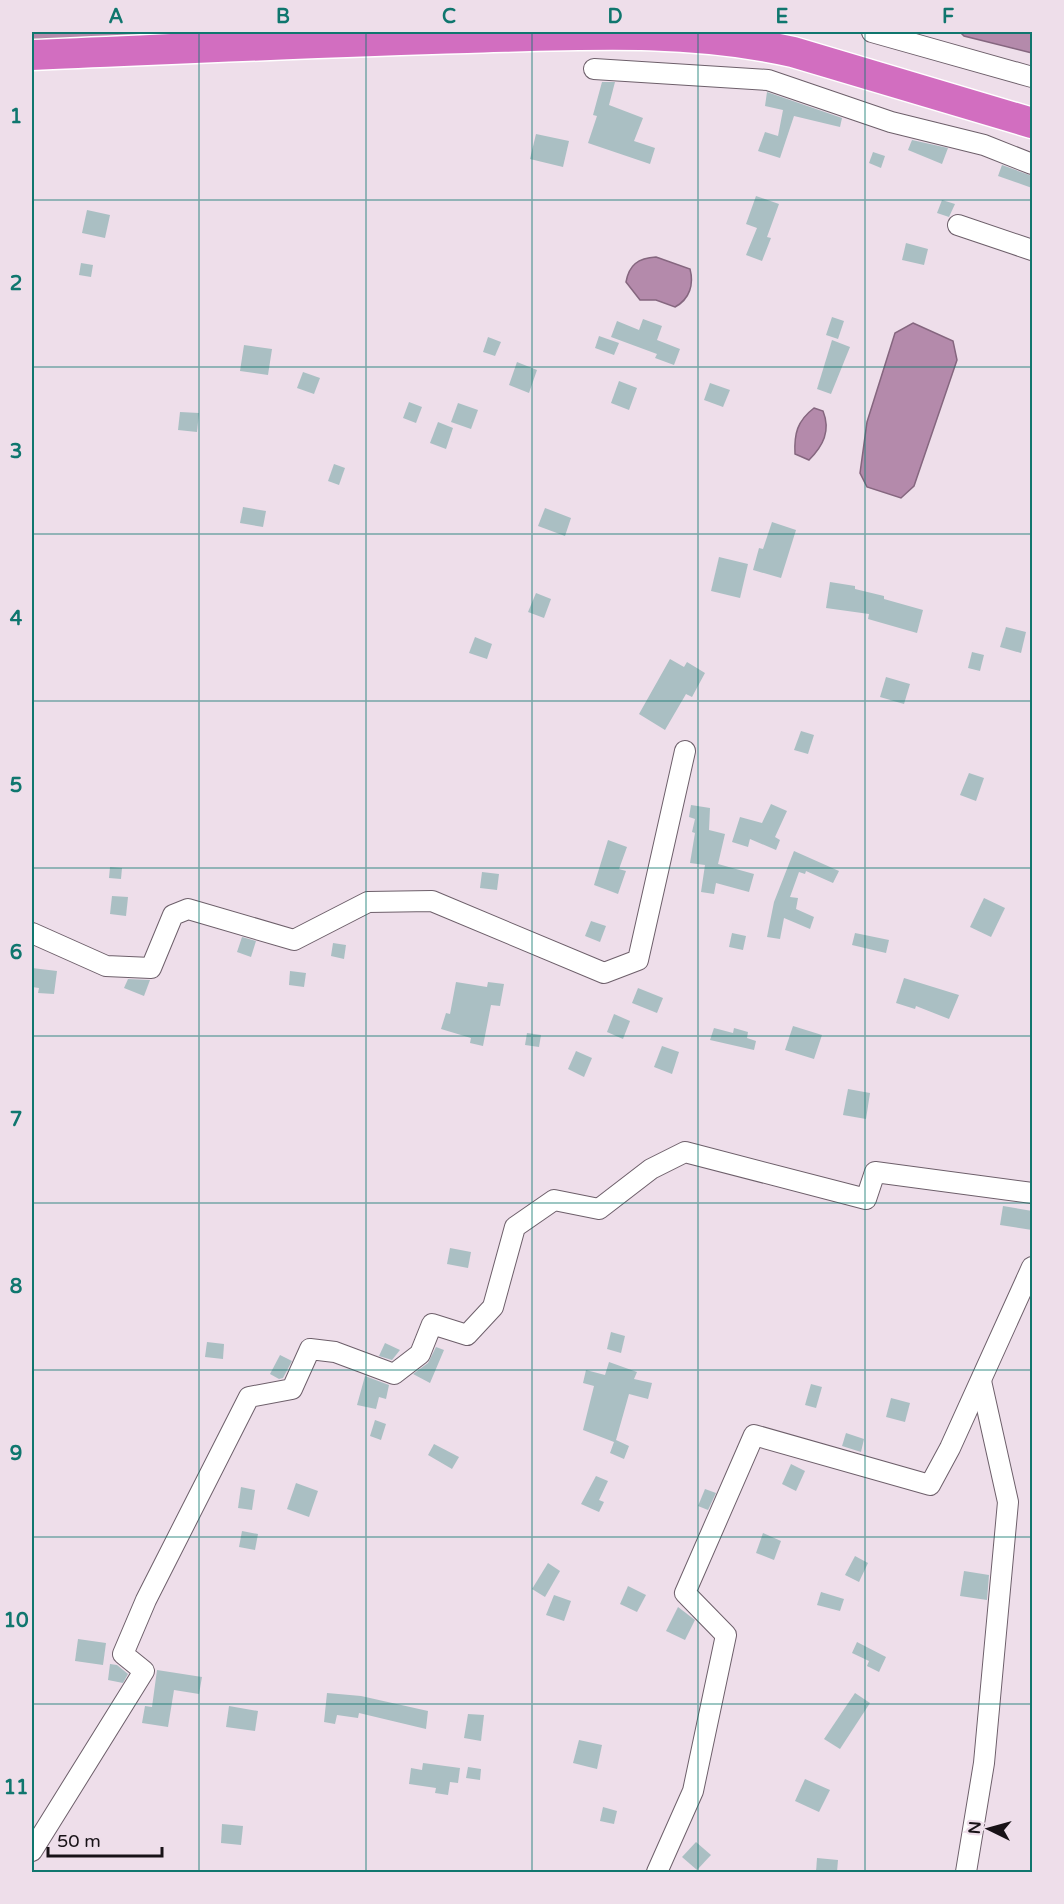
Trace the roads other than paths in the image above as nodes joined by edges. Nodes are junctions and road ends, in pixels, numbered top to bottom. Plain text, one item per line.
1 (872, 32) edge
2 (32, 55) edge
3 (594, 69) dead end
4 (1032, 77) edge
5 (1032, 123) edge
6 (1032, 164) edge
7 (958, 225) dead end
8 (1032, 249) edge
9 (685, 750) dead end
10 (32, 933) edge
11 (1032, 1193) edge
12 (1032, 1267) edge
13 (981, 1381) junction
14 (32, 1851) edge
15 (657, 1872) edge
16 (966, 1872) edge

1 - 4 street
2 - 5 highway
3 - 6 street
7 - 8 street
9 - 10 street
11 - 14 street
12 - 13 street
13 - 15 street
13 - 16 street

